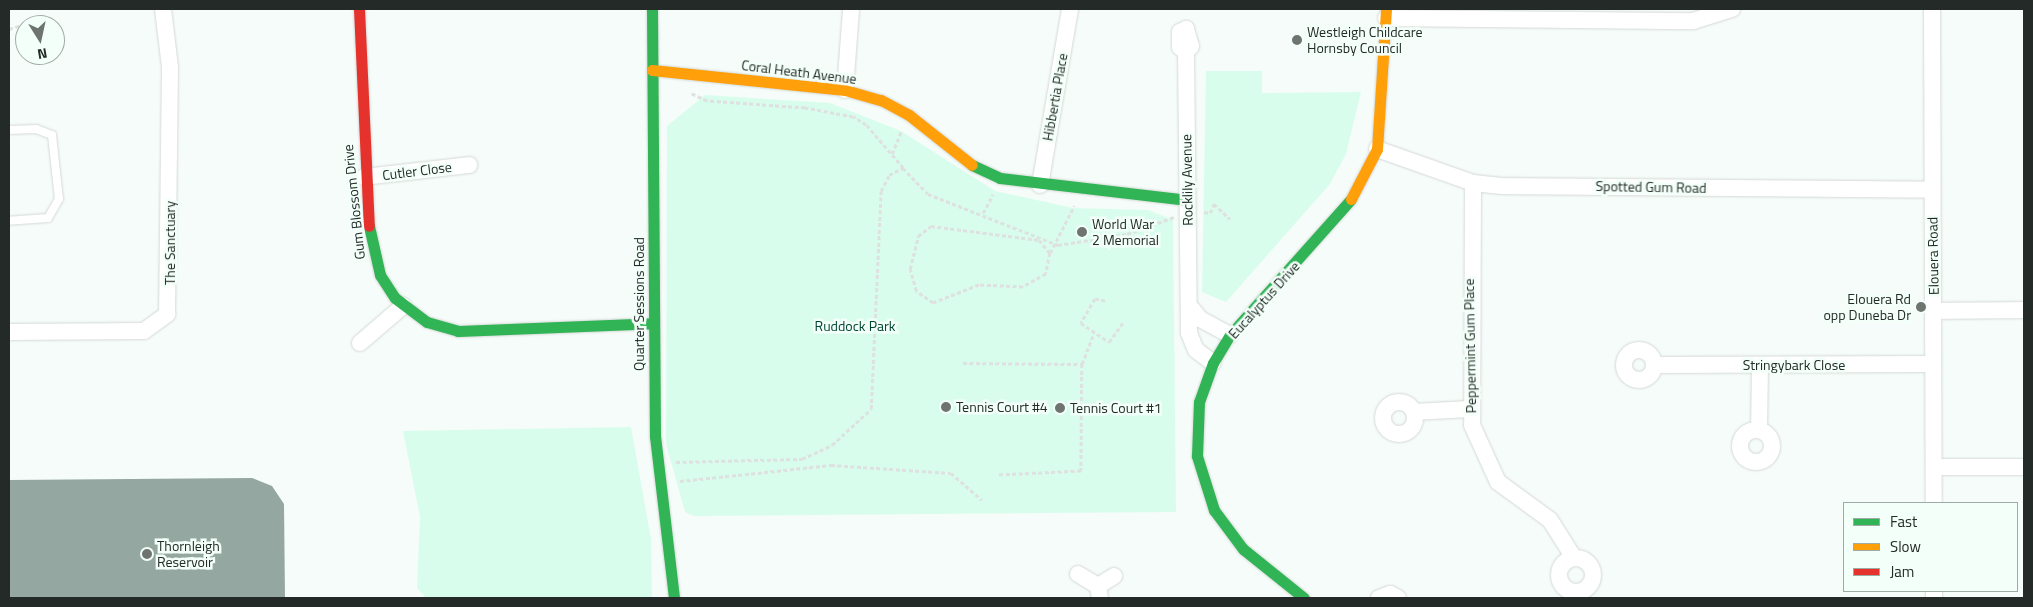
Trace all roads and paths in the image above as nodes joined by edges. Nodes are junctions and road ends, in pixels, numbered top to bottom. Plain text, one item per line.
1 (163, 9) edge
2 (359, 9) edge
3 (652, 9) edge
4 (851, 9) edge
5 (1070, 9) edge
6 (1732, 9) edge
7 (1932, 9) edge
8 (1386, 13) edge
9 (1186, 52) dead end
10 (652, 70) junction
11 (684, 90) dead end
12 (844, 90) junction
13 (909, 115) junction
14 (9, 130) edge
15 (1377, 149) junction
16 (892, 154) junction
17 (469, 165) dead end
18 (903, 168) junction
19 (364, 178) junction
20 (1473, 182) junction
21 (1040, 184) junction
22 (1080, 190) junction
23 (1932, 190) junction
24 (1187, 207) junction
25 (1230, 219) dead end
26 (9, 222) edge
27 (1030, 230) junction
28 (1027, 236) junction
29 (1058, 245) junction
30 (1050, 253) junction
31 (1105, 301) dead end
32 (403, 306) junction
33 (1192, 309) junction
34 (2024, 310) edge
35 (1934, 311) junction
36 (654, 322) junction
37 (1123, 323) dead end
38 (9, 332) edge
39 (1094, 333) junction
40 (1230, 335) junction
41 (360, 343) dead end
42 (963, 363) dead end
43 (1213, 363) junction
44 (1082, 364) junction
45 (1933, 364) junction
46 (1655, 365) dead end
47 (1760, 365) junction
48 (1469, 409) junction
49 (1414, 412) dead end
50 (1759, 430) dead end
51 (674, 462) dead end
52 (1934, 467) junction
53 (2024, 468) edge
54 (998, 475) dead end
55 (680, 481) dead end
56 (982, 500) dead end
57 (1934, 502) edge
58 (1574, 558) dead end
59 (1078, 574) dead end
60 (1114, 576) dead end
61 (1099, 592) edge
62 (674, 598) edge
63 (1304, 598) edge
64 (1379, 598) edge
65 (1398, 598) edge

1 - 38 street, The Sanctuary
2 - 19 street, Gum Blossom Drive
3 - 10 street, Quarter Sessions Road
4 - 12 street
5 - 21 street, Hibbertia Place
6 - 8 street
7 - 23 street, Elouera Road
8 - 15 street, Eucalyptus Drive
9 - 24 street, Rocklily Avenue
10 - 12 street, Coral Heath Avenue
10 - 36 street, Quarter Sessions Road
11 - 16 path
12 - 13 street, Coral Heath Avenue
13 - 16 path
13 - 21 street, Coral Heath Avenue
14 - 26 lane
15 - 20 street, Spotted Gum Road
15 - 40 street, Eucalyptus Drive
16 - 18 path
17 - 19 street, Cutler Close
18 - 27 path
18 - 51 path
19 - 32 street, Gum Blossom Drive
20 - 23 street, Spotted Gum Road
20 - 48 street, Peppermint Gum Place
21 - 22 street, Coral Heath Avenue
22 - 24 street, Coral Heath Avenue
22 - 29 path
23 - 35 street, Elouera Road
24 - 25 path
24 - 29 path
24 - 33 street, Rocklily Avenue
27 - 28 path
27 - 29 path
28 - 30 path
28 - 30 path
29 - 30 path
31 - 39 path
32 - 36 street, Gum Blossom Drive
32 - 41 street
33 - 40 street
33 - 43 street, Rocklily Avenue
34 - 35 street
35 - 45 street, Elouera Road
36 - 62 street, Quarter Sessions Road
37 - 39 path
39 - 44 path
40 - 43 street, Eucalyptus Drive
42 - 44 path
43 - 63 street, Eucalyptus Drive
44 - 54 path
45 - 47 street, Stringybark Close
45 - 52 street, Elouera Road
46 - 47 street, Stringybark Close
47 - 50 street
48 - 49 street
48 - 58 street, Peppermint Gum Place
52 - 53 street
52 - 57 street, Elouera Road
55 - 56 path
59 - 61 street
60 - 61 street
64 - 65 street

